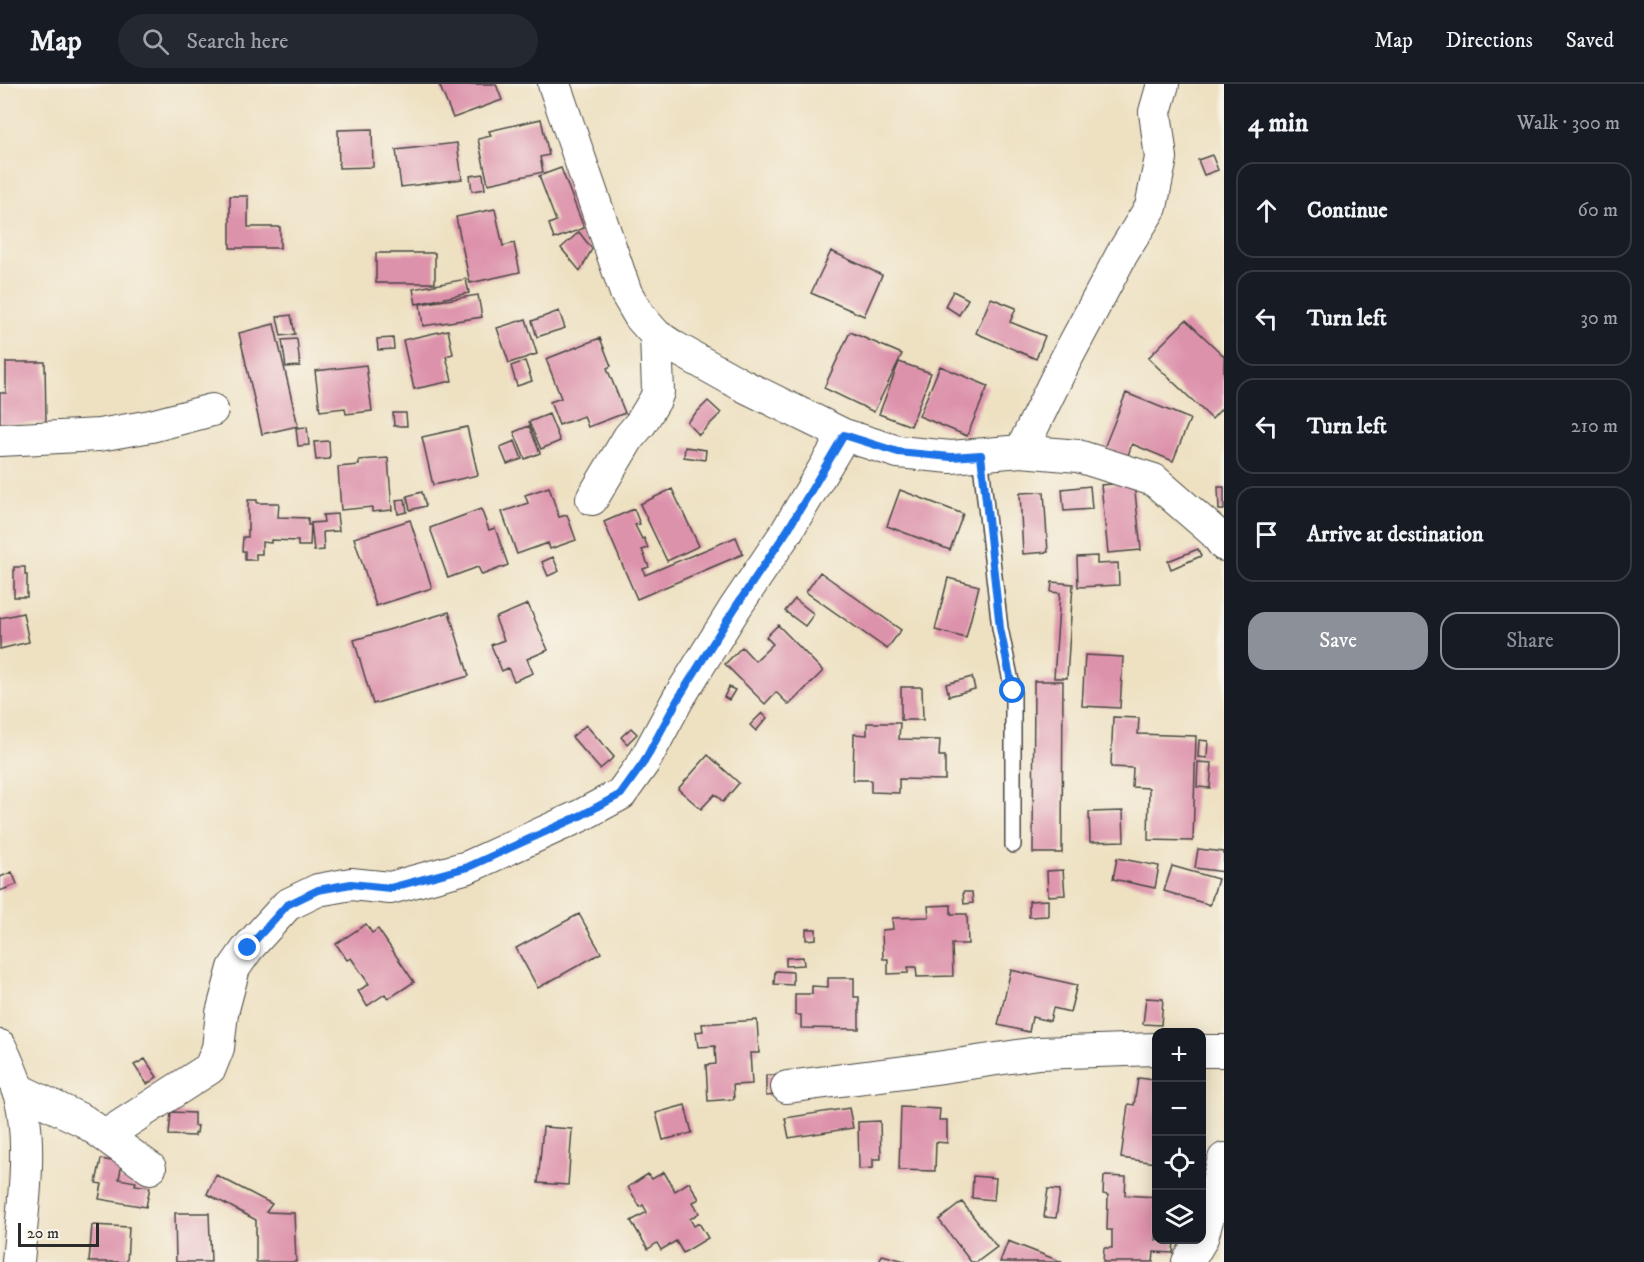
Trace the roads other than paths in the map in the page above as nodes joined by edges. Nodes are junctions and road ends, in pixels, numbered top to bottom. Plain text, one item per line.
1 (554, 84) edge
2 (1163, 84) edge
3 (656, 335) junction
4 (212, 410) dead end
5 (844, 435) junction
6 (0, 440) edge
7 (1021, 451) junction
8 (981, 455) junction
9 (592, 499) dead end
10 (1224, 545) edge
11 (1013, 845) dead end
12 (0, 1046) edge
13 (1152, 1049) edge
14 (1206, 1051) edge
15 (1224, 1051) edge
16 (787, 1087) dead end
17 (17, 1089) junction
18 (105, 1136) junction
19 (1224, 1159) edge
20 (150, 1168) dead end
21 (1206, 1222) edge
22 (1198, 1244) edge
23 (18, 1262) edge
24 (1188, 1262) edge

1 - 3 street
2 - 7 street
3 - 5 street
3 - 9 street
4 - 6 street
5 - 8 street
5 - 18 street
7 - 8 street
7 - 10 street
8 - 11 lane
12 - 17 street
13 - 16 street
14 - 15 street
17 - 18 street
17 - 23 street
18 - 20 street
19 - 21 street
22 - 24 street

